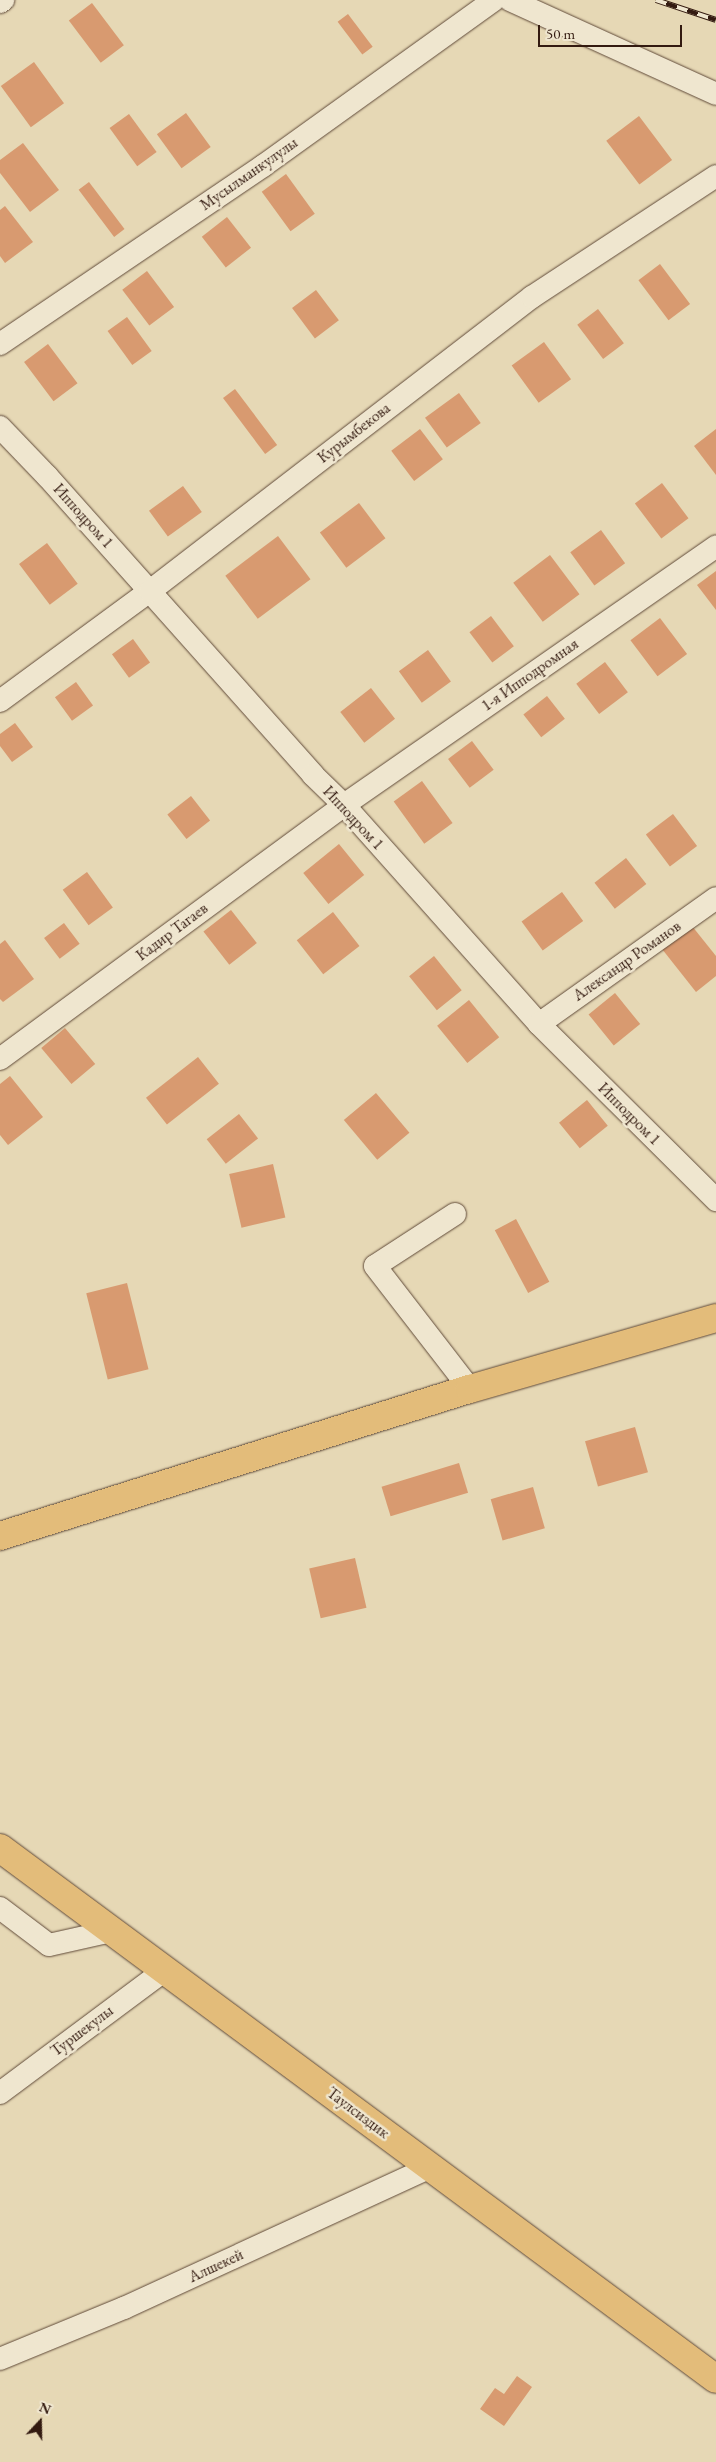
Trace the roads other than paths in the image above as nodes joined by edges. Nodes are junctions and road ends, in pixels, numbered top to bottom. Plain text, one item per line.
1 (494, 0) edge
2 (510, 0) edge
3 (716, 94) edge
4 (716, 176) edge
5 (0, 344) edge
6 (0, 427) edge
7 (716, 546) edge
8 (150, 591) junction
9 (0, 701) edge
10 (344, 805) junction
11 (716, 898) edge
12 (539, 1024) junction
13 (0, 1059) edge
14 (716, 1200) edge
15 (455, 1214) dead end
16 (716, 1318) edge
17 (470, 1389) junction
18 (0, 1536) edge
19 (0, 1848) edge
20 (0, 1908) edge
21 (111, 1930) junction
22 (164, 1970) junction
23 (0, 2093) edge
24 (431, 2167) junction
25 (0, 2359) edge
26 (716, 2379) edge

1 - 5 street, Мусылманкулулы
2 - 3 street
4 - 8 street, Курымбекова
6 - 8 street, Ипподром 1
7 - 10 street, 1-я Ипподромная
8 - 9 street, Курымбекова
8 - 10 street, Ипподром 1
10 - 12 street, Ипподром 1
10 - 13 street, Кадир Тагаев
11 - 12 street, Александр Романов
12 - 14 street, Ипподром 1
15 - 17 street
16 - 17 main road
17 - 18 main road
19 - 21 main road, Таулсиздик
20 - 21 street
21 - 22 main road, Таулсиздик
22 - 23 street, Туршекулы
22 - 24 main road, Таулсиздик
24 - 25 street, Алшекей
24 - 26 main road, Таулсиздик

